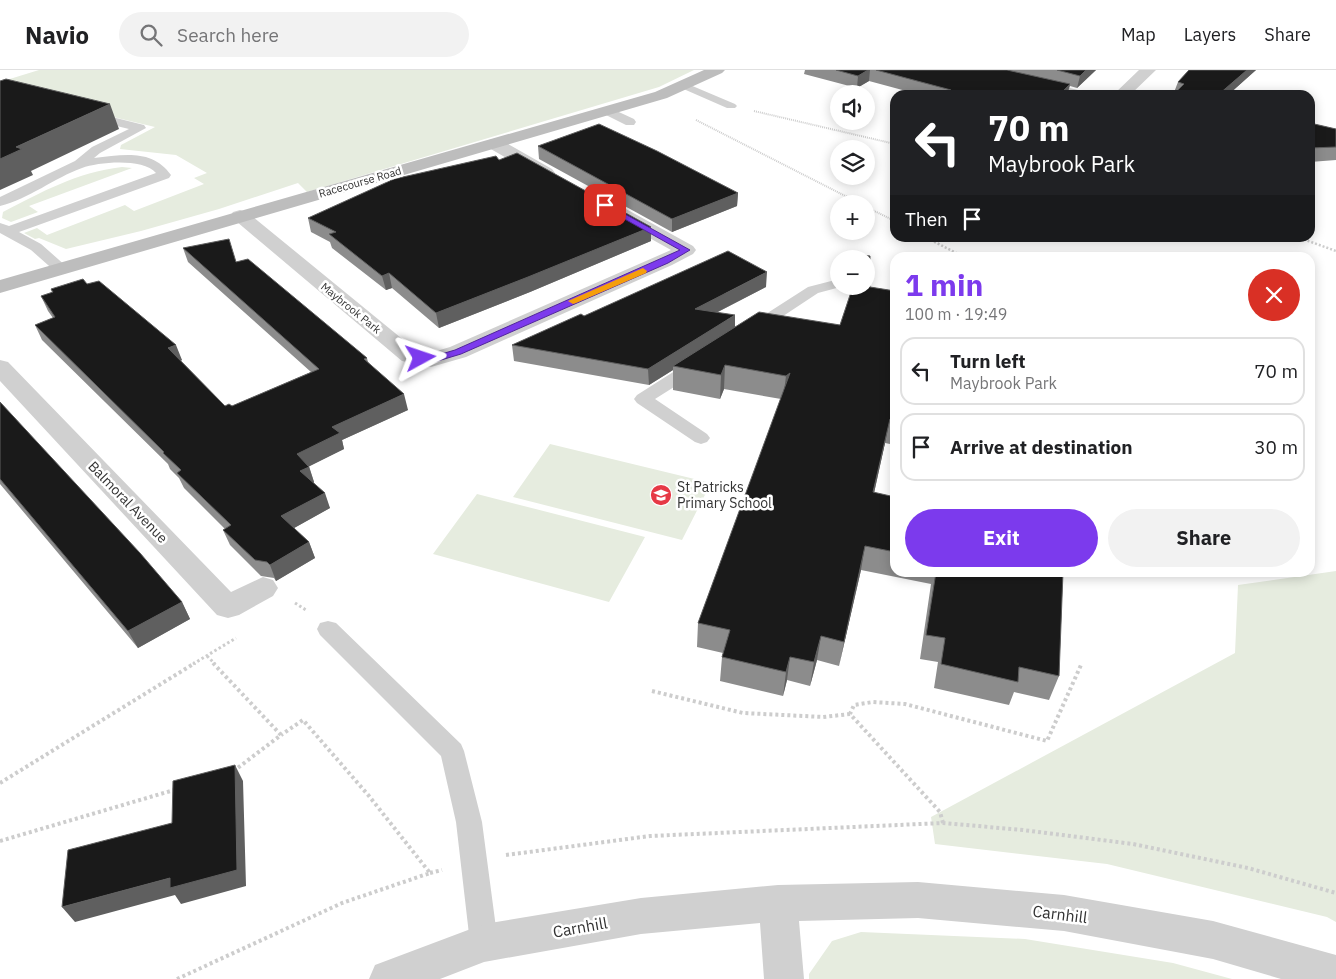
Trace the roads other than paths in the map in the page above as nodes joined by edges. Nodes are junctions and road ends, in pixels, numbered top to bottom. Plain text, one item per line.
1 (717, 70) edge
2 (978, 70) edge
3 (1148, 70) edge
4 (683, 85) junction
5 (1060, 90) edge
6 (1126, 90) edge
7 (731, 106) road end
8 (608, 110) junction
9 (80, 113) edge
10 (630, 122) dead end
11 (495, 144) junction
12 (80, 164) junction
13 (559, 180) edge
14 (0, 202) edge
15 (601, 203) edge
16 (240, 216) junction
17 (4, 229) edge
18 (62, 270) junction
19 (830, 285) edge
20 (0, 288) edge
21 (740, 337) edge
22 (708, 358) edge
23 (0, 367) edge
24 (701, 438) dead end
25 (264, 588) dead end
26 (328, 629) road end
27 (778, 904) junction
28 (484, 943) junction
29 (1336, 975) edge
30 (389, 979) edge
31 (784, 979) edge

1 - 4 main road, Racecourse Road
2 - 5 street
3 - 6 street
4 - 7 lane
4 - 8 main road, Racecourse Road
8 - 10 lane
8 - 11 main road, Racecourse Road
9 - 12 lane
11 - 13 street
11 - 16 main road, Racecourse Road
12 - 14 lane
12 - 17 lane
15 - 16 street, Maybrook Park
16 - 18 main road, Racecourse Road
17 - 18 lane
18 - 20 main road, Racecourse Road
19 - 21 lane
22 - 24 lane
23 - 25 street, Balmoral Avenue
26 - 28 lane
27 - 28 street, Carnhill
27 - 29 street, Carnhill
27 - 31 street
28 - 30 street, Carnhill

